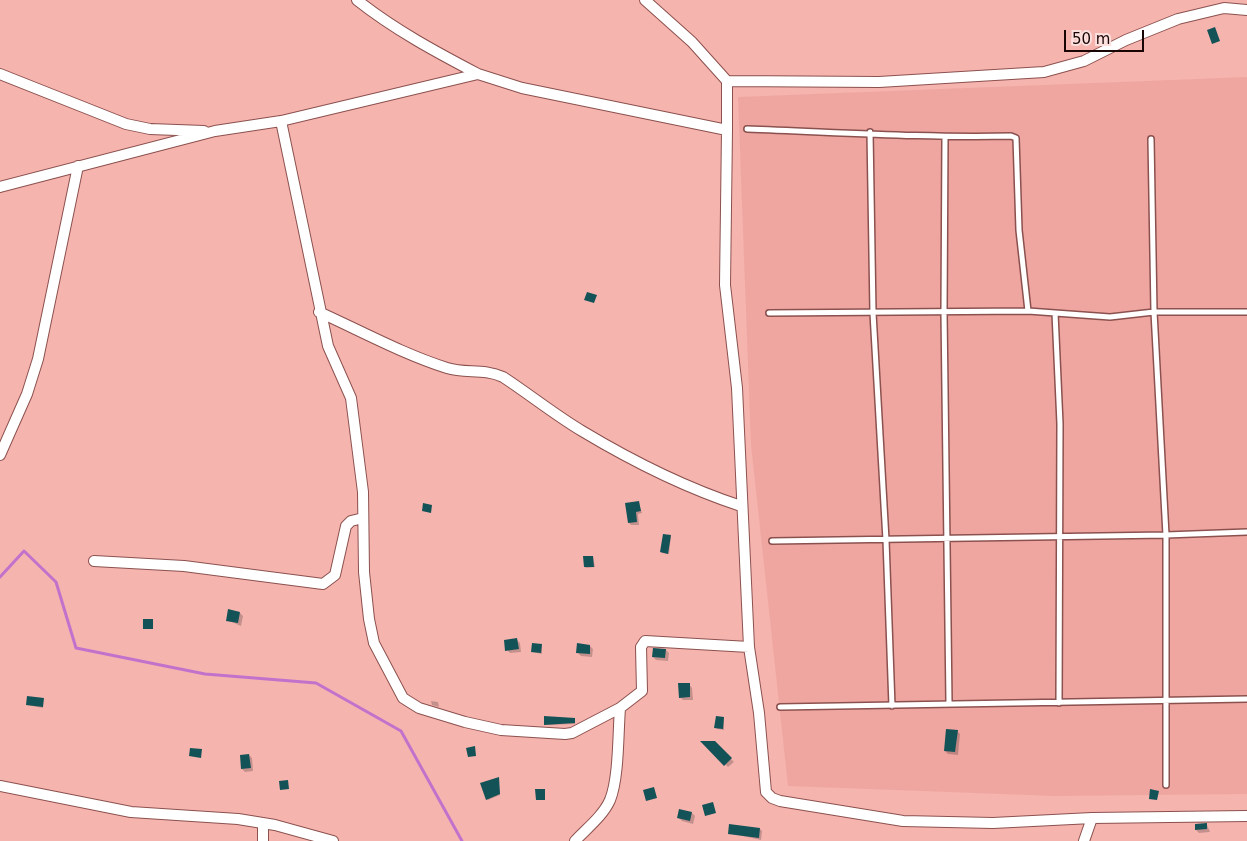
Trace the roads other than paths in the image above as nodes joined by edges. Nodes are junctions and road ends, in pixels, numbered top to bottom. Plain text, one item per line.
1 (357, 0) edge
2 (645, 0) edge
3 (1247, 10) edge
4 (0, 74) edge
5 (478, 74) junction
6 (727, 81) junction
7 (281, 121) junction
8 (727, 130) junction
9 (747, 130) dead end
10 (215, 131) junction
11 (870, 132) junction
12 (945, 137) junction
13 (1152, 139) dead end
14 (78, 166) junction
15 (0, 187) edge
16 (319, 312) junction
17 (944, 312) junction
18 (1028, 312) junction
19 (1154, 312) junction
20 (1247, 312) edge
21 (769, 313) dead end
22 (873, 313) junction
23 (1055, 313) junction
24 (0, 455) edge
25 (741, 506) junction
26 (363, 518) junction
27 (1247, 532) edge
28 (1166, 535) junction
29 (1059, 536) junction
30 (946, 539) junction
31 (886, 540) junction
32 (772, 541) dead end
33 (94, 561) dead end
34 (749, 647) junction
35 (1247, 699) edge
36 (1165, 700) junction
37 (949, 703) junction
38 (1059, 703) junction
39 (892, 706) junction
40 (780, 707) dead end
41 (620, 708) junction
42 (1166, 785) dead end
43 (0, 786) edge
44 (1247, 816) edge
45 (1092, 818) junction
46 (263, 823) junction
47 (263, 841) edge
48 (333, 841) edge
49 (575, 841) edge
50 (1084, 841) edge

1 - 5 street
2 - 6 street
3 - 6 street
4 - 10 street
5 - 7 street
5 - 8 street
6 - 8 street
7 - 10 street
7 - 16 street
8 - 25 street
9 - 11 lane
10 - 14 street
11 - 12 lane
11 - 22 lane
12 - 17 lane
12 - 18 lane
13 - 19 lane
14 - 15 street
14 - 24 street
16 - 25 street
16 - 26 street
17 - 18 lane
17 - 22 lane
17 - 30 lane
18 - 23 lane
19 - 20 lane
19 - 23 lane
19 - 28 lane
21 - 22 lane
22 - 31 lane
23 - 29 lane
25 - 34 street
26 - 33 street
26 - 41 street
27 - 28 lane
28 - 29 lane
28 - 36 lane
29 - 30 lane
29 - 38 lane
30 - 31 lane
30 - 37 lane
31 - 32 lane
31 - 39 lane
34 - 41 street
34 - 45 street
35 - 36 lane
36 - 38 lane
36 - 42 lane
37 - 38 lane
37 - 39 lane
39 - 40 lane
41 - 49 street
43 - 46 street
44 - 45 street
45 - 50 street
46 - 47 street
46 - 48 street

